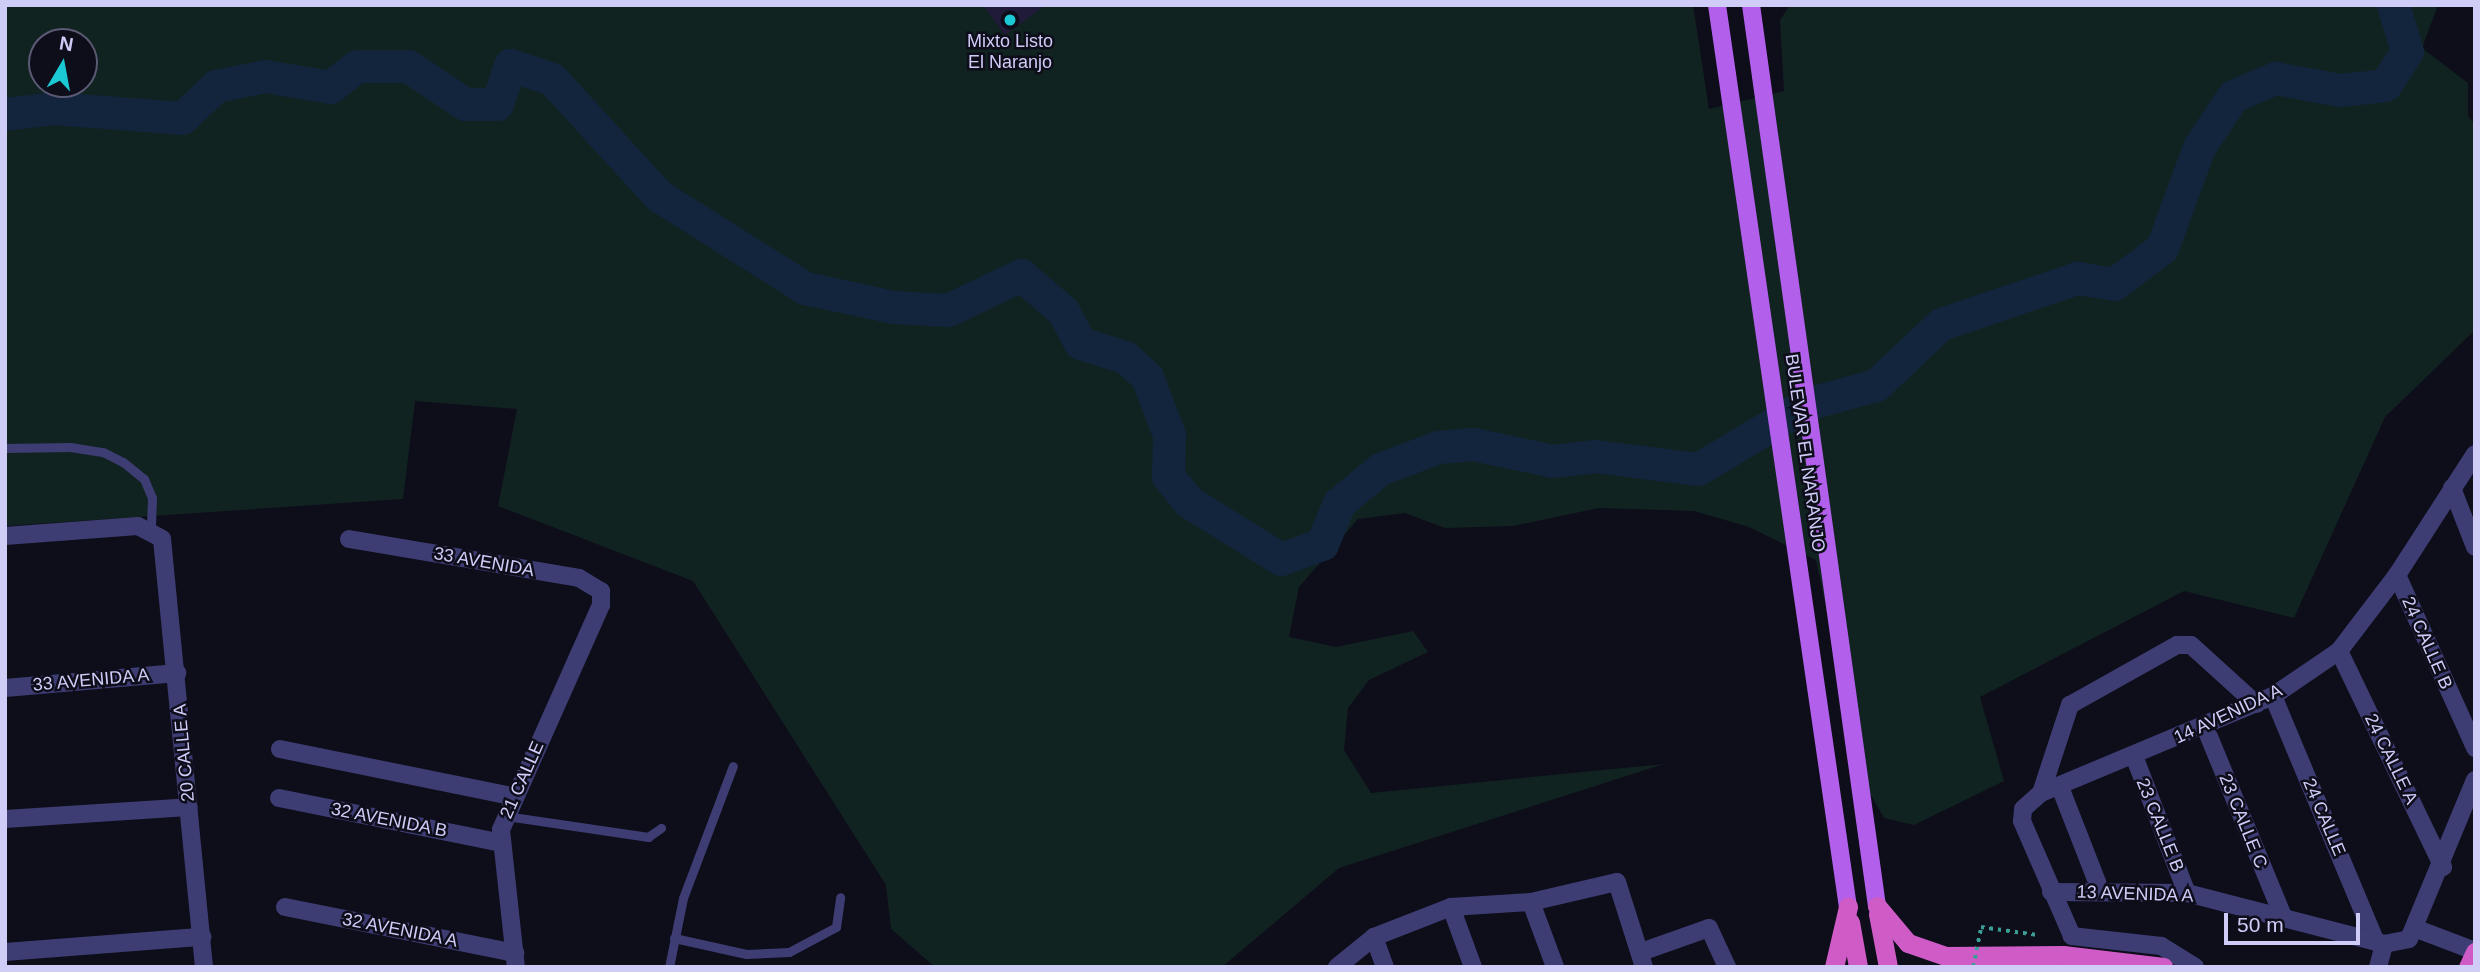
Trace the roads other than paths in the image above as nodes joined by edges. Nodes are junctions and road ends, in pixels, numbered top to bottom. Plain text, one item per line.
1 (1717, 5) edge
2 (1751, 5) edge
3 (5, 448) edge
4 (2475, 454) edge
5 (2452, 488) junction
6 (156, 534) junction
7 (5, 536) edge
8 (349, 539) dead end
9 (2475, 547) edge
10 (2397, 575) junction
11 (601, 605) joint
12 (2339, 651) junction
13 (177, 673) junction
14 (5, 688) edge
15 (2273, 696) junction
16 (2256, 704) junction
17 (2205, 727) junction
18 (2475, 748) edge
19 (281, 749) dead end
20 (2134, 757) junction
21 (733, 766) dead end
22 (2475, 779) edge
23 (2060, 788) junction
24 (2040, 793) junction
25 (515, 797) junction
26 (279, 798) dead end
27 (189, 807) junction
28 (506, 816) junction
29 (5, 819) edge
30 (661, 828) dead end
31 (498, 842) junction
32 (2443, 867) junction
33 (2051, 892) junction
34 (2101, 892) junction
35 (2187, 893) junction
36 (840, 897) dead end
37 (1531, 902) junction
38 (1877, 906) junction
39 (285, 907) dead end
40 (1451, 907) junction
41 (1848, 907) junction
42 (2282, 914) junction
43 (2417, 929) junction
44 (202, 937) junction
45 (1374, 937) junction
46 (674, 938) junction
47 (2379, 941) junction
48 (2475, 951) edge
49 (5, 952) edge
50 (1643, 959) edge
51 (516, 960) edge
52 (204, 967) edge
53 (669, 967) edge
54 (1337, 967) edge
55 (1385, 967) edge
56 (1473, 967) edge
57 (1555, 967) edge
58 (1727, 967) edge
59 (1834, 967) edge
60 (1858, 967) edge
61 (1888, 967) edge
62 (2163, 967) edge
63 (2195, 967) edge
64 (2378, 967) edge
65 (2468, 967) edge

1 - 41 main road, BULEVAR EL NARANJO
2 - 38 main road, BULEVAR EL NARANJO
3 - 6 lane
4 - 5 street, 14 AVENIDA A
5 - 9 street
5 - 10 street, 14 AVENIDA A
6 - 7 street
6 - 13 street, 20 CALLE A
8 - 11 street, 33 AVENIDA
10 - 12 street, 14 AVENIDA A
10 - 18 street, 24 CALLE B
11 - 25 street, 21 CALLE
12 - 15 street, 14 AVENIDA A
12 - 32 street, 24 CALLE A
13 - 14 street, 33 AVENIDA A
13 - 27 street, 20 CALLE A
15 - 16 street, 14 AVENIDA A
15 - 47 street, 24 CALLE
16 - 17 street, 14 AVENIDA A
16 - 24 street
17 - 20 street, 14 AVENIDA A
17 - 42 street, 23 CALLE C
19 - 25 street
20 - 23 street, 14 AVENIDA A
20 - 35 street, 23 CALLE B
21 - 46 lane
22 - 32 street
23 - 24 street, 14 AVENIDA A
23 - 34 street
24 - 33 street
25 - 28 street, 21 CALLE
26 - 31 street, 32 AVENIDA B
27 - 29 street
27 - 44 street, 20 CALLE A
28 - 30 lane
28 - 31 street, 21 CALLE
31 - 51 street, 21 CALLE
32 - 43 street
33 - 34 street, 13 AVENIDA A
33 - 63 street
34 - 35 street, 13 AVENIDA A
35 - 42 street, 13 AVENIDA A
36 - 46 lane
37 - 40 street
37 - 50 street
37 - 57 street
38 - 61 highway
38 - 62 highway
39 - 51 street, 32 AVENIDA A
40 - 45 street
40 - 56 street
41 - 59 highway
41 - 60 highway
42 - 47 street, 13 AVENIDA A
43 - 47 street
43 - 48 street
44 - 49 street
44 - 52 street, 20 CALLE A
45 - 54 street
45 - 55 street
46 - 53 lane
47 - 64 street
48 - 65 highway
50 - 58 street

